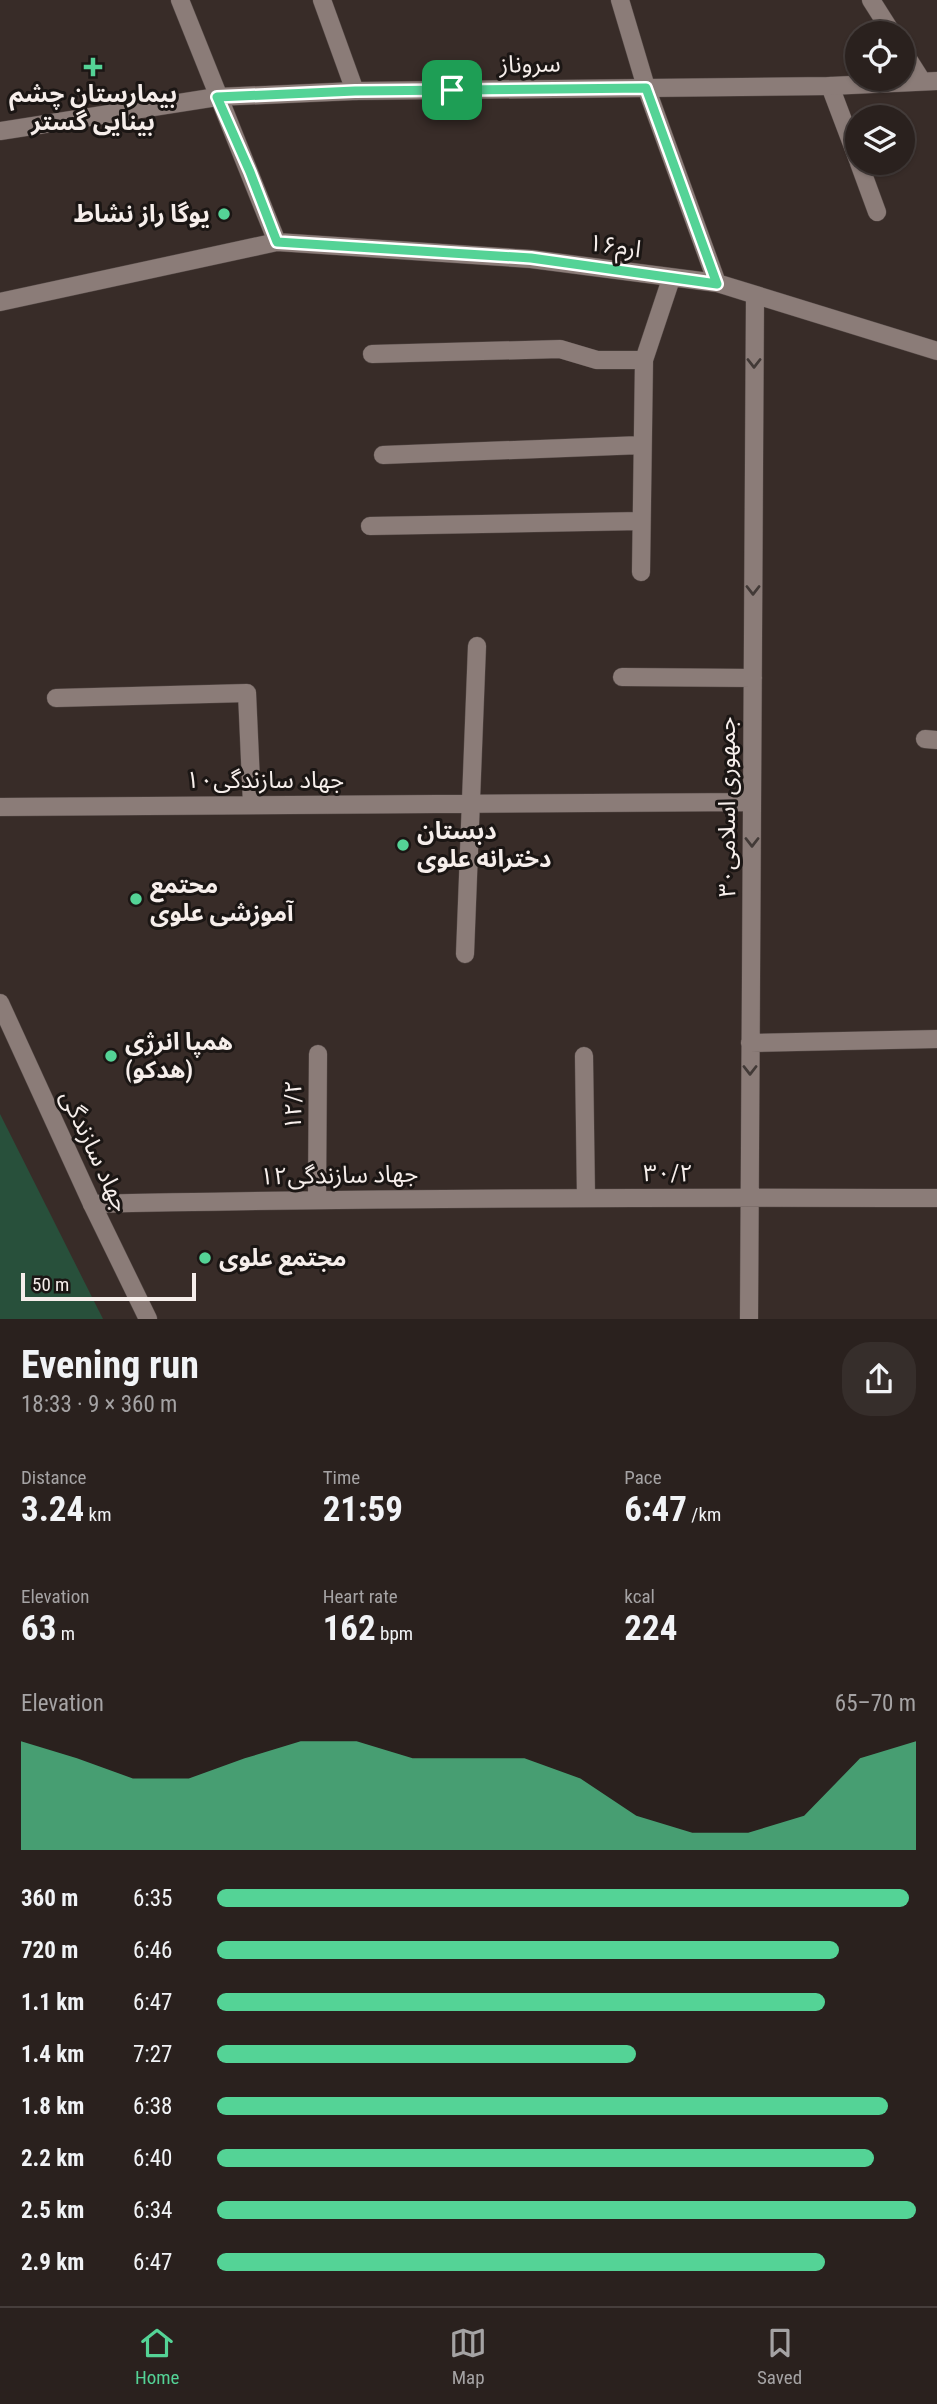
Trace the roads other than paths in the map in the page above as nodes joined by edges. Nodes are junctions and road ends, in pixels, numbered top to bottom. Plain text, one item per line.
1 (180, 0) edge
2 (322, 0) edge
3 (620, 0) edge
4 (871, 0) edge
5 (884, 21) edge
6 (915, 65) edge
7 (929, 81) edge
8 (830, 86) junction
9 (646, 88) junction
10 (355, 91) junction
11 (217, 97) junction
12 (845, 126) edge
13 (0, 131) edge
14 (863, 175) edge
15 (877, 212) dead end
16 (277, 242) junction
17 (671, 279) junction
18 (717, 284) junction
19 (755, 295) junction
20 (0, 302) edge
21 (937, 351) edge
22 (372, 354) dead end
23 (644, 360) junction
24 (642, 445) junction
25 (383, 454) dead end
26 (641, 521) junction
27 (370, 526) dead end
28 (641, 572) dead end
29 (477, 646) dead end
30 (622, 677) dead end
31 (753, 678) junction
32 (56, 698) dead end
33 (752, 802) junction
34 (470, 803) junction
35 (252, 804) junction
36 (0, 807) edge
37 (465, 954) dead end
38 (0, 1003) edge
39 (937, 1039) edge
40 (750, 1043) junction
41 (318, 1054) dead end
42 (584, 1056) dead end
43 (586, 1197) junction
44 (750, 1198) junction
45 (937, 1198) edge
46 (317, 1199) junction
47 (92, 1204) junction
48 (148, 1319) edge
49 (749, 1319) edge

1 - 11 street
2 - 10 street
3 - 9 street
4 - 5 street
6 - 7 street
7 - 8 street, سروناز
8 - 9 street, سروناز
8 - 12 street
9 - 10 street, سروناز
9 - 18 street
10 - 11 street, سروناز
11 - 13 street, سروناز
11 - 16 street
14 - 15 street
16 - 17 street, ارم۱۶
16 - 20 street, ارم۱۶
17 - 18 street, ارم۱۶
17 - 23 street
18 - 19 street, ارم۱۶
19 - 21 street, ارم۱۶
19 -> 31 street, جمهوری اسلامی۳۰
22 - 23 street
23 - 24 street
24 - 25 street
24 - 26 street
26 - 27 street
26 - 28 street
29 - 34 street
30 - 31 street
31 - 33 street, جمهوری اسلامی۳۰
32 - 35 street
33 - 34 street, جهاد سازندگی۱۰
33 -> 40 street, جمهوری اسلامی۳۰
34 - 35 street, جهاد سازندگی۱۰
34 - 37 street
35 - 36 street, جهاد سازندگی۱۰
38 - 47 street, جهاد سازندگی
39 - 40 street
40 -> 44 street, جمهوری اسلامی۳۰
41 - 46 street, ۱۲/۲
42 - 43 street
43 - 44 street, ۳۰/۲
43 - 46 street, جهاد سازندگی۱۲
44 - 45 street, ۳۰/۲
44 - 49 street, جمهوری اسلامی۳۰
46 - 47 street, جهاد سازندگی۱۲
47 - 48 street, جهاد سازندگی

